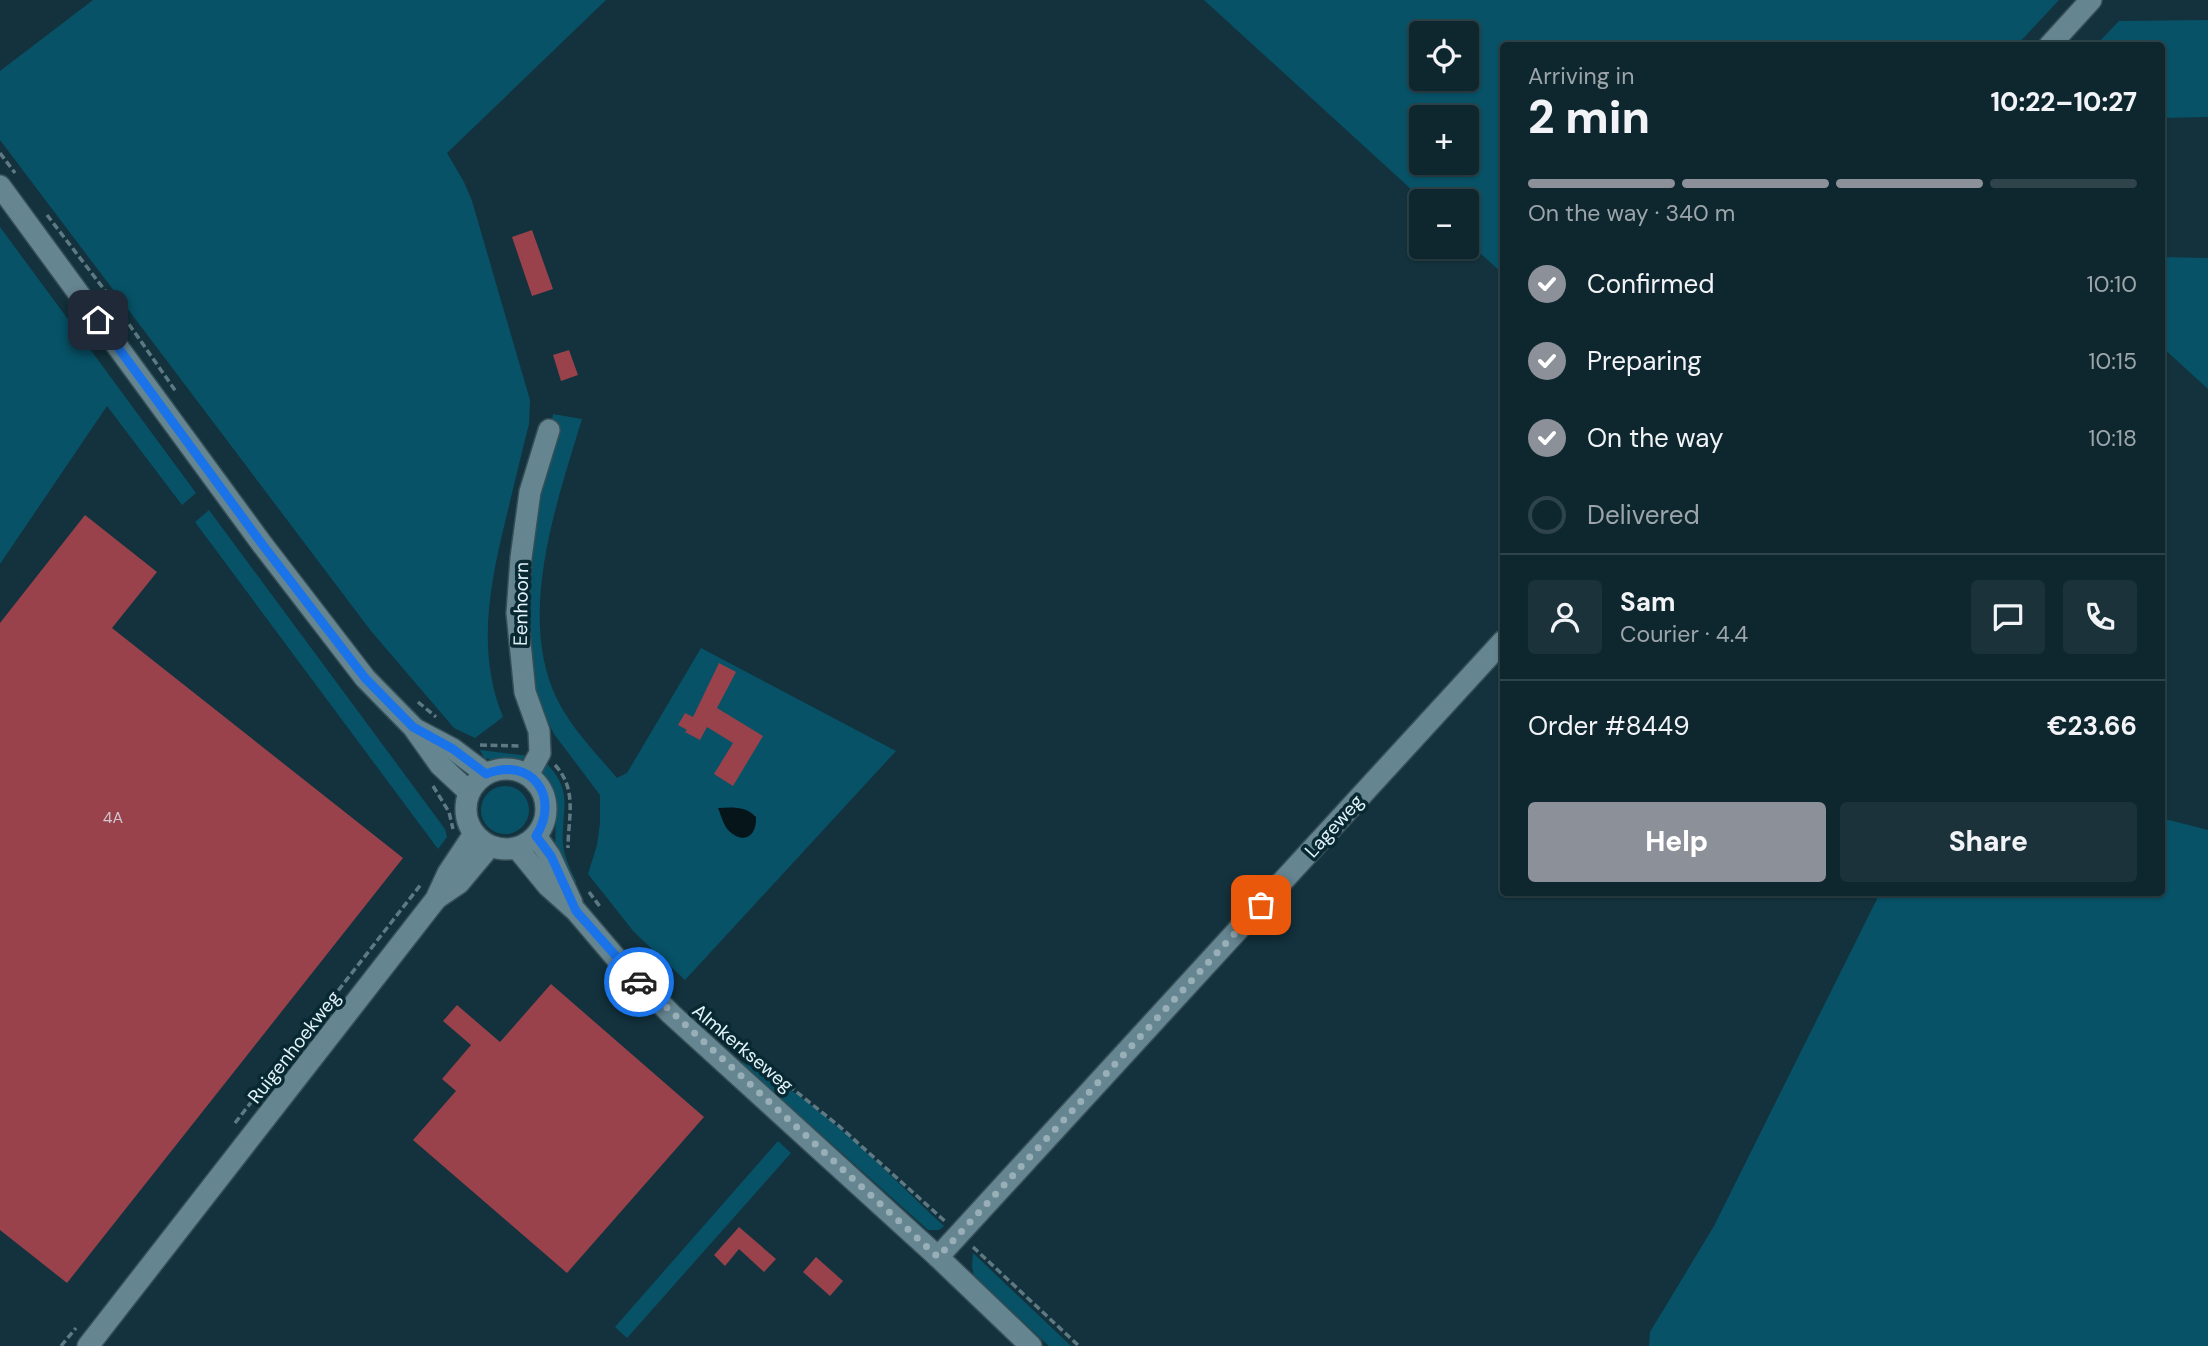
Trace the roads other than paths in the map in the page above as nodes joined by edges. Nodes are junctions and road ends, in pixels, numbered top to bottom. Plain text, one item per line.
1 (2091, 0) edge
2 (2053, 42) edge
3 (0, 186) edge
4 (549, 430) dead end
5 (1500, 644) edge
6 (452, 751) junction
7 (486, 774) junction
8 (528, 775) junction
9 (470, 792) junction
10 (536, 836) junction
11 (472, 838) junction
12 (517, 848) junction
13 (576, 911) junction
14 (938, 1257) junction
15 (88, 1346) edge
16 (1031, 1346) edge

1 - 2 street
3 - 6 street
4 - 8 street, Eenhoorn
5 - 14 street, Lageweg
6 - 7 street
6 - 9 street
7 - 8 street
7 - 9 street
8 - 10 street
9 - 11 street
10 - 12 street
10 - 13 street, Almkerkseweg
11 - 12 street
11 - 15 street, Ruigenhoekweg
12 - 13 street, Almkerkseweg
13 - 14 street, Almkerkseweg
14 - 16 street, Almkerkseweg

